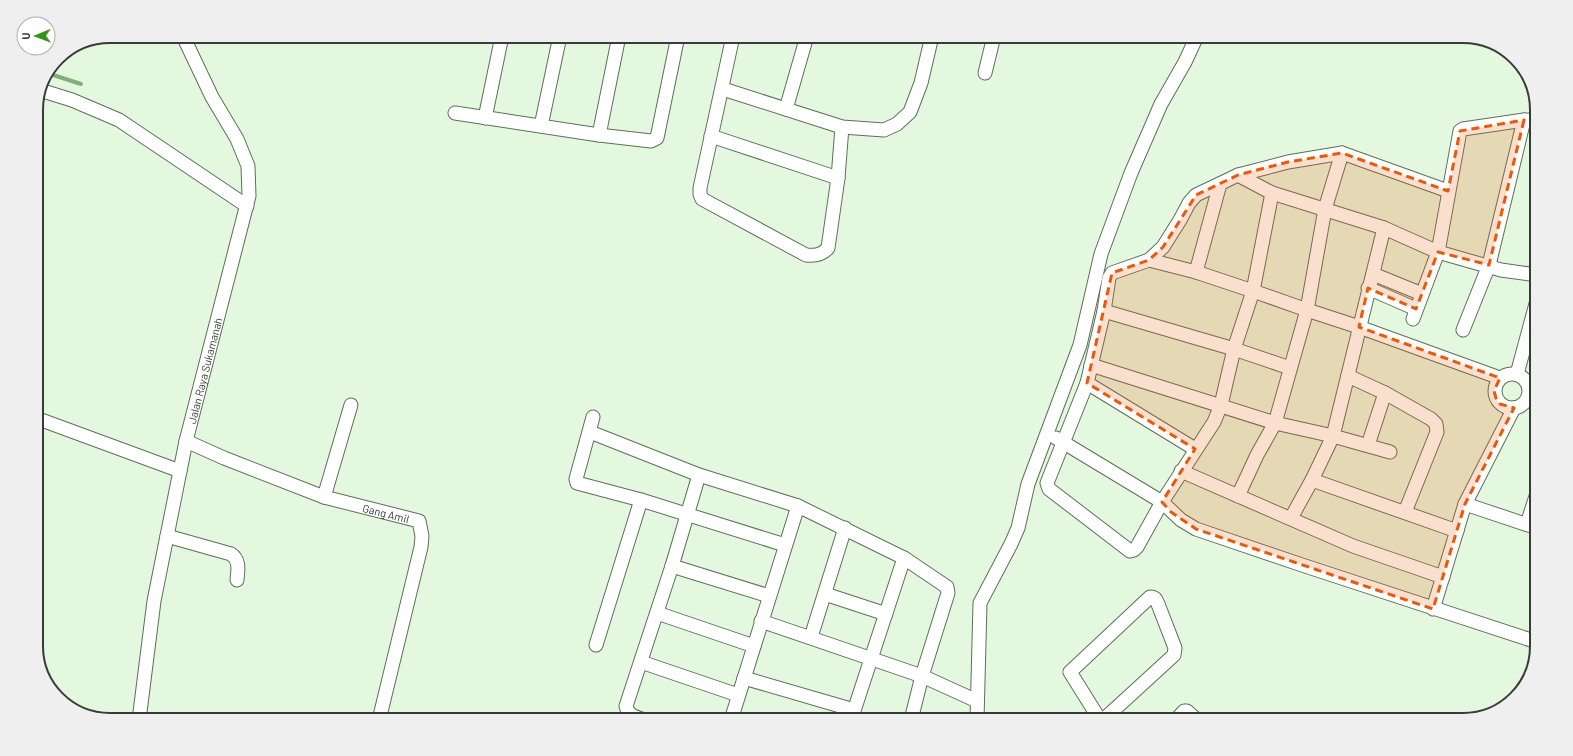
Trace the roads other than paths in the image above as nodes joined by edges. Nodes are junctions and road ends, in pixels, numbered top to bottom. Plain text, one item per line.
1 (186, 43) edge
2 (501, 43) edge
3 (559, 43) edge
4 (618, 43) edge
5 (677, 43) edge
6 (733, 43) edge
7 (805, 43) edge
8 (930, 43) edge
9 (992, 43) edge
10 (1194, 43) edge
11 (985, 73) dead end
12 (723, 89) junction
13 (45, 92) edge
14 (786, 109) junction
15 (455, 113) dead end
16 (485, 118) junction
17 (1530, 120) edge
18 (541, 126) junction
19 (842, 127) junction
20 (599, 135) junction
21 (711, 136) junction
22 (1342, 153) junction
23 (1238, 175) junction
24 (838, 178) junction
25 (1220, 184) junction
26 (1448, 191) junction
27 (1272, 193) junction
28 (247, 206) junction
29 (1325, 209) junction
30 (1384, 228) junction
31 (1438, 252) junction
32 (1149, 260) junction
33 (1489, 265) junction
34 (1196, 272) junction
35 (1373, 274) junction
36 (1530, 274) edge
37 (1368, 288) junction
38 (1253, 291) junction
39 (1422, 294) junction
40 (1307, 310) junction
41 (1104, 311) junction
42 (1530, 326) edge
43 (1359, 327) junction
44 (1463, 330) dead end
45 (1234, 349) junction
46 (1091, 365) junction
47 (1290, 368) junction
48 (1517, 374) junction
49 (1348, 376) junction
50 (1500, 378) junction
51 (1087, 383) junction
52 (1384, 393) junction
53 (1530, 394) edge
54 (1530, 401) edge
55 (351, 405) dead end
56 (1221, 405) junction
57 (1514, 408) junction
58 (593, 417) dead end
59 (43, 421) edge
60 (1275, 423) junction
61 (590, 432) junction
62 (1047, 434) junction
63 (1333, 436) junction
64 (186, 441) junction
65 (1064, 442) junction
66 (1368, 445) junction
67 (1195, 449) junction
68 (1390, 452) dead end
69 (180, 471) junction
70 (1181, 471) junction
71 (699, 475) junction
72 (1312, 480) junction
73 (1238, 496) junction
74 (324, 497) junction
75 (640, 500) junction
76 (1162, 502) junction
77 (1465, 504) junction
78 (798, 506) junction
79 (1405, 512) junction
80 (686, 515) junction
81 (1291, 518) junction
82 (1530, 525) edge
83 (845, 528) junction
84 (1457, 531) junction
85 (167, 536) junction
86 (785, 545) junction
87 (904, 558) junction
88 (672, 566) junction
89 (1443, 577) junction
90 (237, 580) dead end
91 (825, 594) junction
92 (769, 596) junction
93 (1433, 609) junction
94 (657, 613) junction
95 (886, 614) junction
96 (761, 621) junction
97 (811, 638) junction
98 (1530, 640) edge
99 (596, 645) dead end
100 (754, 646) junction
101 (871, 658) junction
102 (641, 662) junction
103 (922, 676) junction
104 (744, 678) junction
105 (738, 695) junction
106 (977, 701) junction
107 (140, 713) edge
108 (381, 713) edge
109 (629, 713) edge
110 (733, 713) edge
111 (846, 713) edge
112 (853, 713) edge
113 (913, 713) edge
114 (977, 713) edge
115 (1097, 713) edge
116 (1110, 713) edge

1 - 28 street, Jalan Raya Sukamanah
2 - 16 street
3 - 18 street
4 - 20 street
5 - 20 street
6 - 12 street
7 - 14 street
8 - 19 street
9 - 11 street
10 - 62 street
12 - 14 street
12 - 21 street
13 - 28 street
14 - 19 street
15 - 16 street
16 - 18 street
17 - 26 street
17 - 33 street
18 - 20 street
19 - 24 street
21 - 24 street
21 - 24 street
22 - 23 street
22 - 26 street
22 - 29 street
23 - 25 street
23 - 27 street
25 - 32 street
25 - 34 street
26 - 31 street
27 - 29 street
27 - 38 street
28 - 64 street, Jalan Raya Sukamanah
29 - 30 street
29 - 40 street
30 - 31 street
30 - 35 street
31 - 33 street
31 - 39 street
32 - 34 street
32 - 41 street
33 - 36 street
33 - 44 street
34 - 38 street
35 - 37 street
35 - 39 street
37 - 39 street
37 - 43 street
38 - 40 street
38 - 45 street
40 - 43 street
40 - 47 street
41 - 45 street
41 - 46 street
42 - 48 street
43 - 49 street
43 - 50 street
45 - 47 street
45 - 56 street
46 - 51 street
46 - 56 street
47 - 60 street
48 - 50 street
48 - 53 street
49 - 52 street
49 - 63 street
50 - 57 street
51 - 65 street
51 - 67 street
52 - 66 street
52 - 79 street
54 - 57 street
55 - 74 street
56 - 60 street
56 - 67 street
57 - 77 street
58 - 61 street
59 - 69 street
60 - 63 street
60 - 73 street
61 - 71 street
61 - 75 street
62 - 65 street
62 - 106 street
63 - 66 street
63 - 72 street
64 - 69 street, Jalan Raya Sukamanah
64 - 74 street, Gang Amil
65 - 76 street
65 - 76 street
66 - 68 street
67 - 70 street
69 - 85 street, Jalan Raya Sukamanah
70 - 73 street
70 - 76 street
71 - 78 street
71 - 80 street
72 - 79 street
72 - 81 street
73 - 81 street
74 - 108 street, Gang Amil
75 - 80 street
75 - 99 street
76 - 93 street
77 - 82 street
77 - 84 street
78 - 83 street
78 - 86 street
79 - 84 street
80 - 86 street
80 - 88 street
81 - 89 street
83 - 87 street
83 - 91 street
84 - 89 street
85 - 90 street
85 - 107 street, Jalan Raya Sukamanah
86 - 92 street
87 - 95 street
87 - 103 street
88 - 92 street
88 - 94 street
89 - 93 street
91 - 95 street
91 - 97 street
92 - 96 street
93 - 98 street
94 - 100 street
94 - 102 street
95 - 101 street
96 - 97 street
96 - 100 street
97 - 101 street
100 - 104 street
101 - 103 street
101 - 112 street
102 - 105 street
102 - 109 street
103 - 106 street
103 - 113 street
104 - 105 street
104 - 111 street
105 - 110 street
106 - 114 street
115 - 116 street

